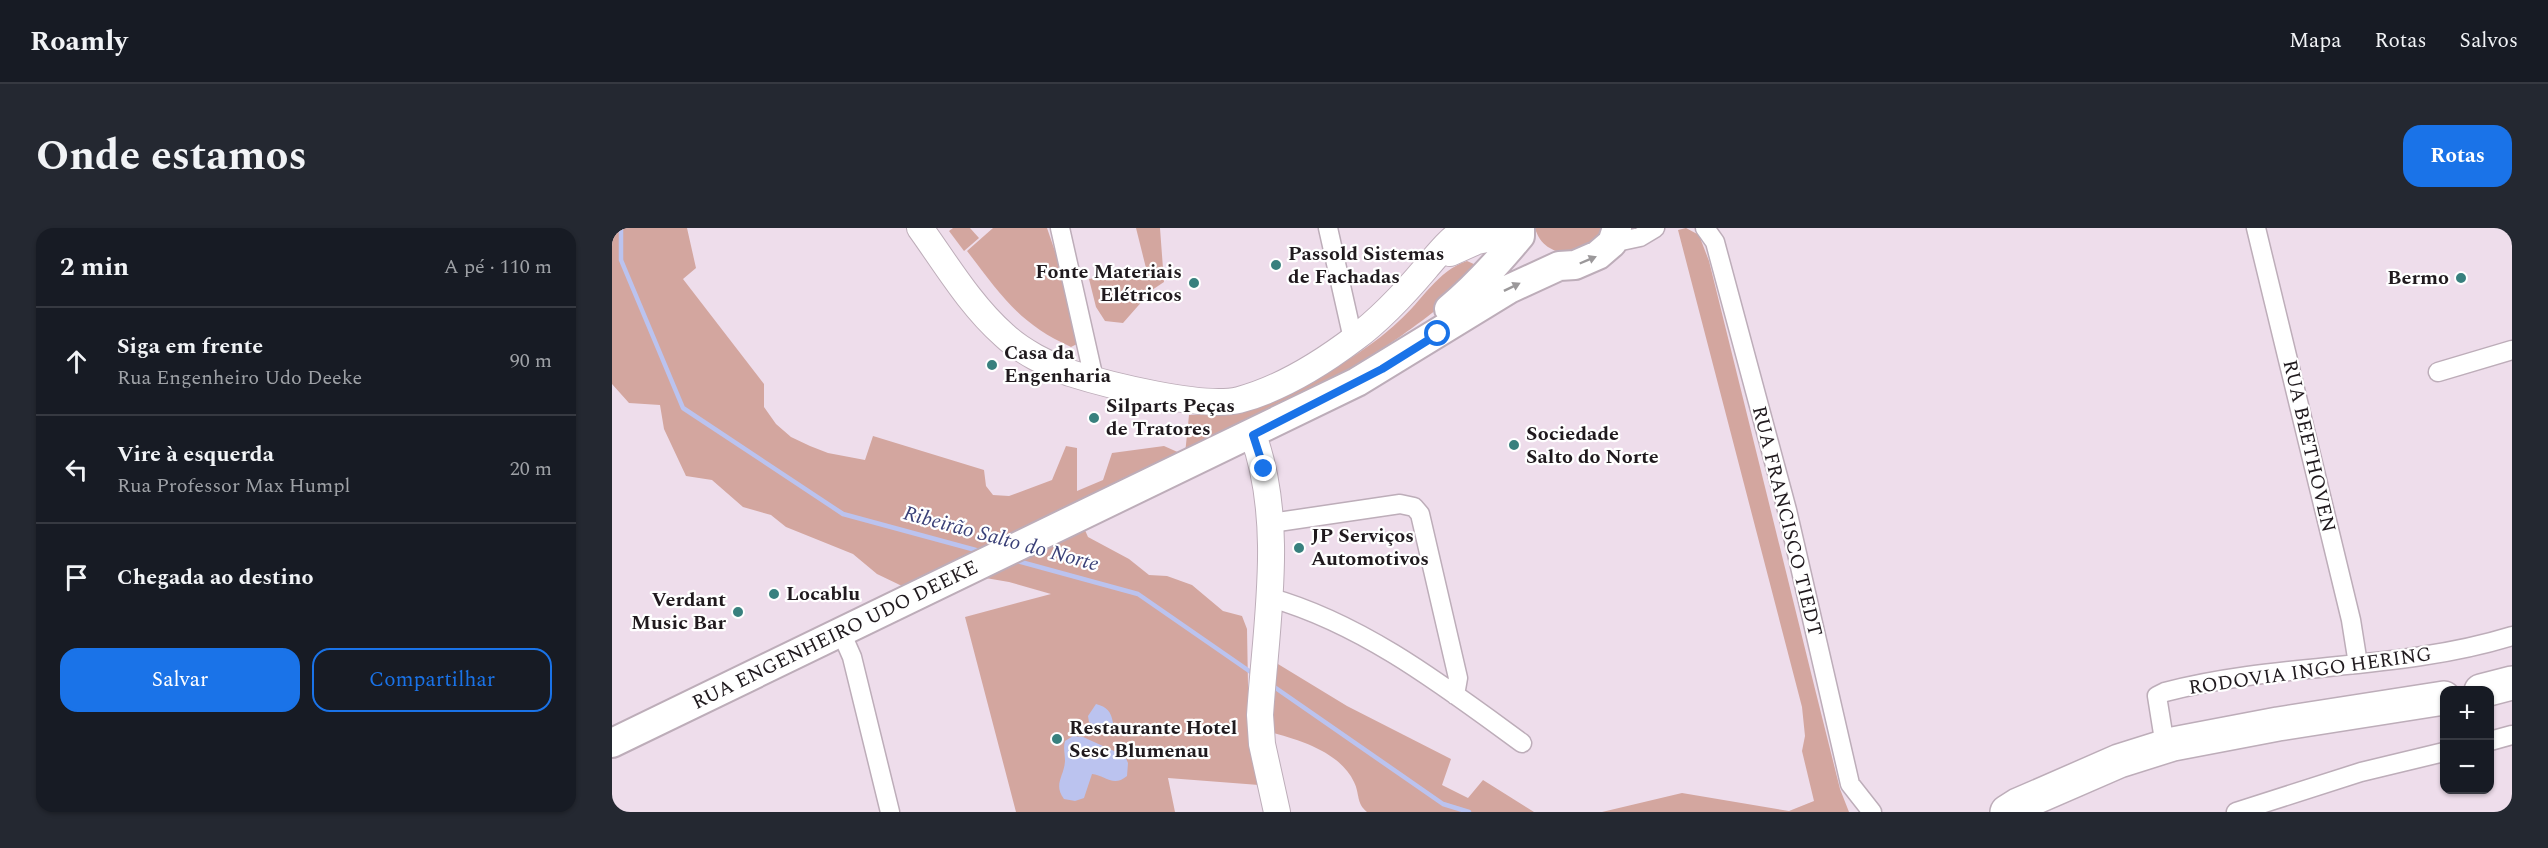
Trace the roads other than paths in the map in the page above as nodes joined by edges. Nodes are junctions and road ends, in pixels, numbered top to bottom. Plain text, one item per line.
1 (920, 228) edge
2 (1060, 228) edge
3 (1328, 228) edge
4 (1468, 228) edge
5 (1655, 228) edge
6 (1705, 228) edge
7 (2256, 228) edge
8 (1520, 232) edge
9 (1615, 235) edge
10 (1427, 267) junction
11 (1558, 267) junction
12 (1353, 339) junction
13 (2512, 350) edge
14 (2438, 372) dead end
15 (1094, 379) junction
16 (1317, 401) junction
17 (1253, 435) junction
18 (1271, 523) junction
19 (1268, 597) junction
20 (841, 632) junction
21 (2512, 636) edge
22 (2358, 664) junction
23 (2512, 683) edge
24 (2494, 687) edge
25 (1455, 694) junction
26 (2440, 699) edge
27 (2512, 735) edge
28 (2494, 740) edge
29 (612, 743) edge
30 (1522, 743) dead end
31 (2165, 747) junction
32 (2440, 753) edge
33 (890, 812) edge
34 (1277, 812) edge
35 (1872, 812) edge
36 (2007, 812) edge
37 (2236, 812) edge

1 - 15 main road
2 - 15 street
3 - 12 street
4 - 10 main road
5 - 9 street
6 - 35 street, RUA FRANCISCO TIEDT
7 - 22 street, RUA BEETHOVEN
8 - 10 main road
8 - 11 main road
8 - 16 main road, RUA ENGENHEIRO UDO DEEKE
11 -> 9 main road, RUA ENGENHEIRO UDO DEEKE
10 - 12 main road
16 -> 11 main road, RUA ENGENHEIRO UDO DEEKE
12 - 15 main road
13 - 14 street
16 - 17 main road, RUA ENGENHEIRO UDO DEEKE
17 - 18 main road
17 - 20 main road, RUA ENGENHEIRO UDO DEEKE
18 - 19 main road
18 - 25 street
19 - 25 street
19 - 34 main road
20 - 29 main road, RUA ENGENHEIRO UDO DEEKE
20 - 33 street
21 - 22 street, RODOVIA INGO HERING
22 - 31 street, RODOVIA INGO HERING
23 - 24 highway
25 - 30 street
26 - 31 highway
27 - 28 street
31 - 36 highway
32 - 37 street

